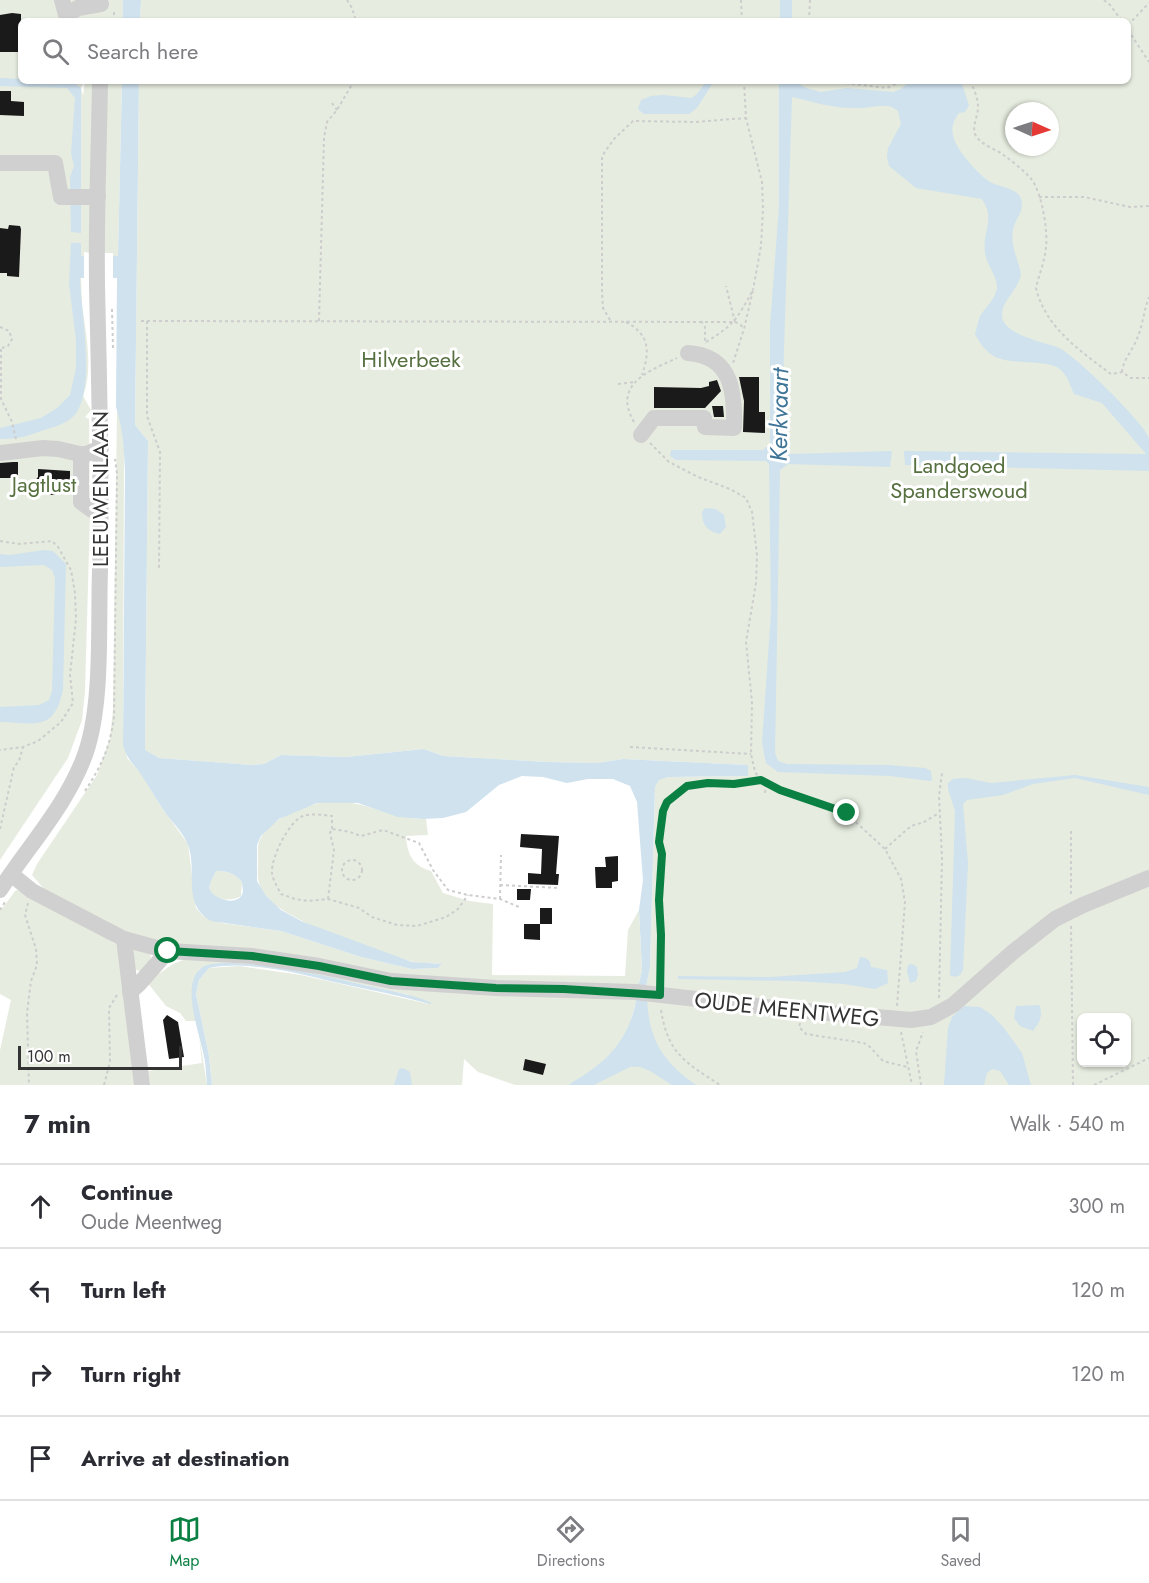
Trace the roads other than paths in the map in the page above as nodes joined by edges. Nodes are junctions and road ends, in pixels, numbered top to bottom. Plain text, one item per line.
1 (101, 8) edge
2 (64, 12) edge
3 (100, 84) edge
4 (0, 163) edge
5 (91, 197) junction
6 (688, 353) road end
7 (641, 435) road end
8 (101, 448) junction
9 (0, 453) edge
10 (81, 454) junction
11 (101, 512) junction
12 (10, 874) junction
13 (1149, 878) edge
14 (0, 890) edge
15 (124, 939) junction
16 (168, 951) junction
17 (126, 990) junction
18 (142, 1085) edge

1 - 2 street
3 - 5 street, LEEUWENLAAN
4 - 5 street
5 - 8 street, LEEUWENLAAN
6 - 7 street
8 - 10 street
8 - 11 street, LEEUWENLAAN
9 - 10 street
10 - 11 street
11 - 12 street, LEEUWENLAAN
12 - 14 street, LEEUWENLAAN
12 - 15 street, OUDE MEENTWEG
13 - 16 street, OUDE MEENTWEG
15 - 16 street, OUDE MEENTWEG
15 - 17 street
16 - 17 street
17 - 18 street

